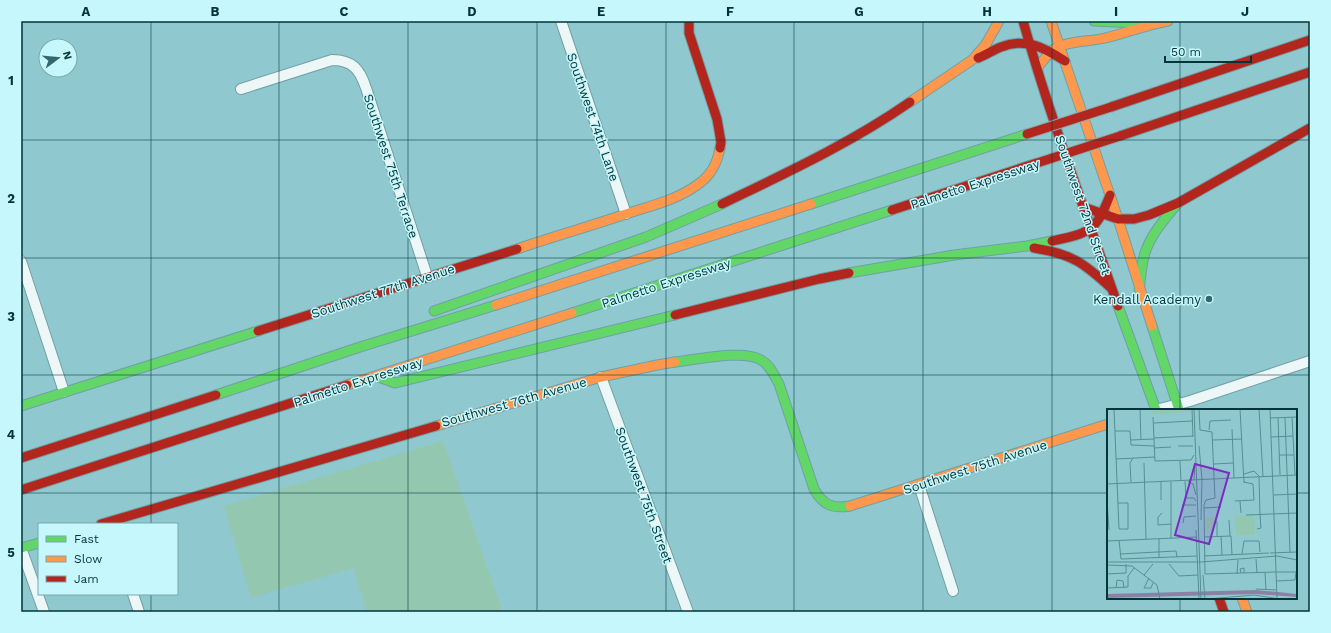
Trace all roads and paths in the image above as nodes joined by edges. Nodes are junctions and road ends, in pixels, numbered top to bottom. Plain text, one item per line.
1 (561, 21) edge
2 (689, 21) edge
3 (999, 21) edge
4 (1023, 21) edge
5 (1051, 21) edge
6 (1094, 21) edge
7 (1168, 21) edge
8 (1150, 24) junction
9 (1310, 40) edge
10 (1029, 42) junction
11 (1059, 47) junction
12 (1050, 52) junction
13 (972, 60) junction
14 (1065, 61) junction
15 (1037, 68) junction
16 (1310, 72) edge
17 (241, 88) dead end
18 (1310, 128) edge
19 (1110, 195) junction
20 (1178, 203) junction
21 (1083, 207) junction
22 (626, 214) junction
23 (1103, 214) junction
24 (1118, 219) junction
25 (1091, 229) junction
26 (1027, 246) junction
27 (21, 261) edge
28 (427, 276) junction
29 (1111, 288) junction
30 (1139, 290) junction
31 (425, 314) dead end
32 (398, 326) dead end
33 (360, 347) junction
34 (1310, 361) edge
35 (375, 376) junction
36 (601, 377) junction
37 (64, 392) junction
38 (21, 406) edge
39 (1178, 407) edge
40 (1156, 409) edge
41 (1163, 409) edge
42 (1107, 424) edge
43 (21, 458) edge
44 (919, 485) junction
45 (21, 490) edge
46 (842, 507) joint
47 (107, 523) edge
48 (38, 543) edge
49 (21, 548) edge
50 (953, 591) dead end
51 (133, 595) edge
52 (1220, 599) edge
53 (1242, 599) edge
54 (44, 612) edge
55 (139, 612) edge
56 (688, 612) edge
57 (1224, 612) edge
58 (1247, 612) edge

1 - 22 street, Southwest 74th Lane
2 - 22 main road, Southwest 77th Avenue
3 - 13 main road
4 - 10 main road, Southwest 72nd Street
5 - 11 main road, Southwest 72nd Street
6 - 8 main road
7 - 8 main road
8 - 11 main road
9 - 33 main road, bridge
10 - 12 main road
10 - 13 main road
10 - 15 main road, Southwest 72nd Street
11 - 12 main road
11 - 14 main road, Southwest 72nd Street
12 - 14 main road
12 - 15 main road
13 - 31 main road
14 - 19 main road, Southwest 72nd Street
15 - 21 main road, Southwest 72nd Street
16 - 35 main road, Palmetto Expressway, bridge
17 - 28 street, Southwest 75th Terrace
18 - 20 main road
19 - 23 main road
19 - 24 main road, Southwest 72nd Street
20 - 24 main road
20 - 30 main road
21 - 23 main road
21 - 25 main road, Southwest 72nd Street
22 - 28 main road, Southwest 77th Avenue
23 - 24 main road
23 - 25 main road
24 - 30 main road, Southwest 72nd Street
25 - 26 main road
25 - 29 main road, Southwest 72nd Street
26 - 29 main road
26 - 35 main road
27 - 37 street
28 - 37 main road, Southwest 77th Avenue
29 - 40 main road, Southwest 72nd Street
30 - 39 main road, Southwest 72nd Street
32 - 33 main road
33 - 43 main road
34 - 39 street
35 - 45 main road, Palmetto Expressway
36 - 46 main road, Southwest 76th Avenue
36 - 47 main road, Southwest 76th Avenue
36 - 56 street, Southwest 75th Street
37 - 38 main road, Southwest 77th Avenue
39 - 41 street
42 - 44 main road, Southwest 75th Avenue
44 - 46 main road, Southwest 75th Avenue
44 - 50 street
48 - 49 main road
49 - 54 street
51 - 55 street
52 - 57 main road
53 - 58 main road

